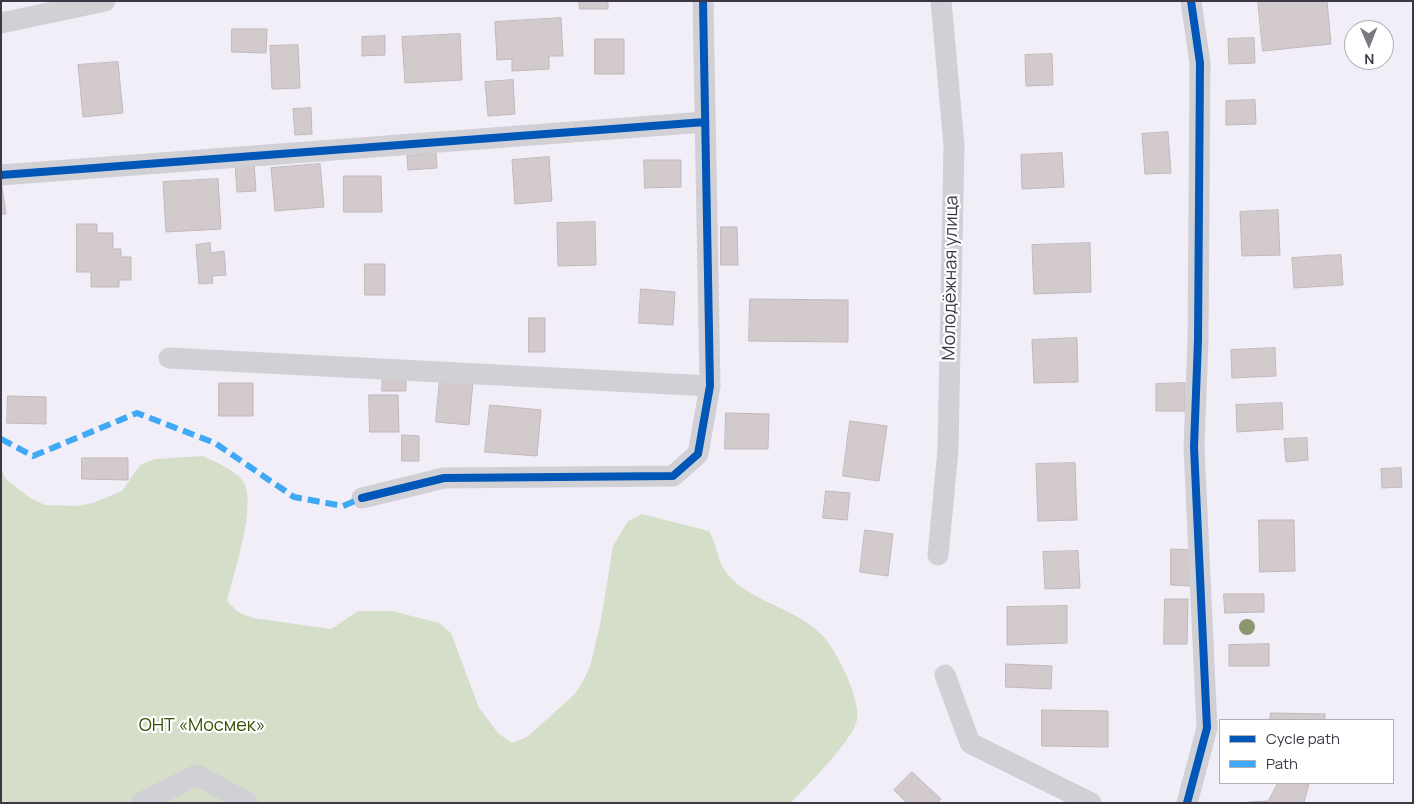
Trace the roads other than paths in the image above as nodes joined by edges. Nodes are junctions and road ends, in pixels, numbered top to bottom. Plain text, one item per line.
1 (105, 1) edge
2 (703, 1) edge
3 (941, 1) edge
4 (1191, 1) edge
5 (1, 23) edge
6 (705, 122) junction
7 (1, 175) edge
8 (169, 358) dead end
9 (710, 386) junction
10 (362, 498) dead end
11 (938, 555) dead end
12 (946, 676) dead end
13 (142, 803) edge
14 (248, 803) edge
15 (1091, 803) edge
16 (1187, 803) edge

1 - 5 street
2 - 6 street
3 - 11 street, Молодёжная улица
4 - 16 street
6 - 7 street
6 - 9 street
8 - 9 street
9 - 10 street
12 - 15 street
13 - 14 street

